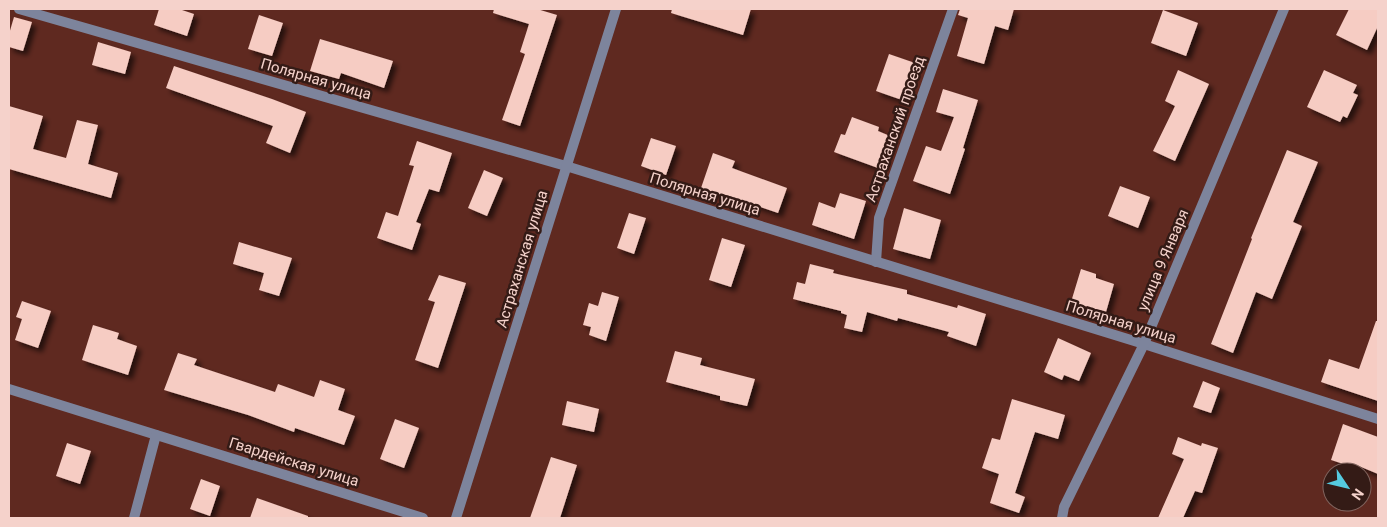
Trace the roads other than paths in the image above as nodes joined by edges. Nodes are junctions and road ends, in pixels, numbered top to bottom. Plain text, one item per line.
1 (19, 9) edge
2 (616, 9) edge
3 (953, 9) edge
4 (1284, 9) edge
5 (566, 166) junction
6 (876, 262) junction
7 (1144, 344) junction
8 (9, 389) edge
9 (1378, 419) edge
10 (156, 434) junction
11 (134, 518) edge
12 (423, 518) edge
13 (456, 518) edge
14 (1062, 518) edge

1 - 5 street, Полярная улица
2 - 5 street, Астраханская улица
3 - 6 street, Астраханский проезд
4 - 7 street, улица 9 Января
5 - 6 street, Полярная улица
5 - 13 street, Астраханская улица
6 - 7 street, Полярная улица
7 - 9 street, Полярная улица
7 - 14 street, улица 9 Января
8 - 10 street, Гвардейская улица
10 - 11 street
10 - 12 street, Гвардейская улица

